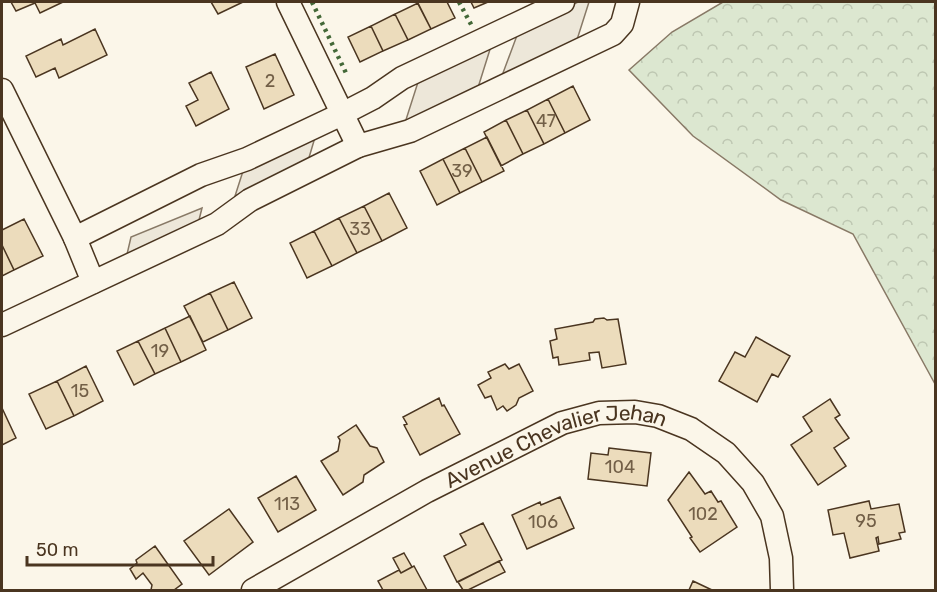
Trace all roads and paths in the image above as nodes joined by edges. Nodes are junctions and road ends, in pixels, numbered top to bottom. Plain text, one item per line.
1 (288, 2) edge
2 (563, 2) edge
3 (628, 2) edge
4 (2, 90) edge
5 (342, 114) junction
6 (358, 146) junction
7 (75, 237) junction
8 (93, 282) junction
9 (2, 325) edge
10 (253, 591) edge
11 (782, 591) edge

1 - 5 street
2 - 5 street
3 - 6 street
4 - 7 street
5 - 6 street
5 - 7 street
6 - 8 street
7 - 8 street
8 - 9 street
10 - 11 street, Avenue Chevalier Jehan

